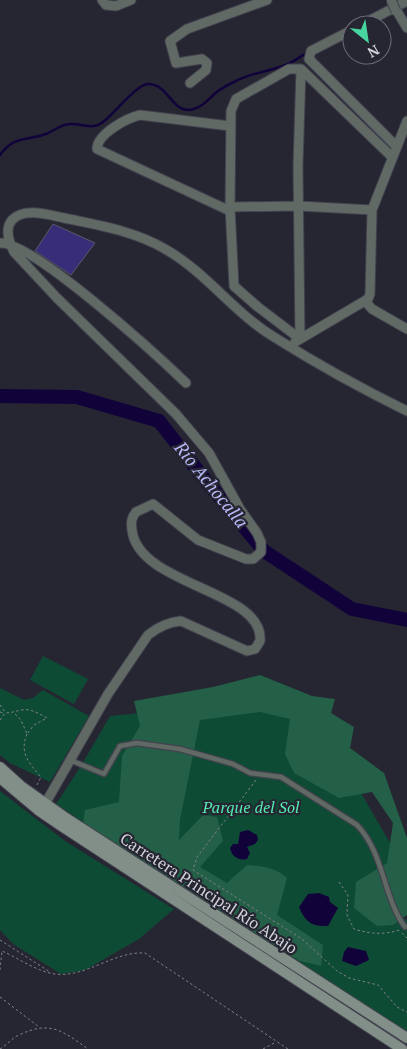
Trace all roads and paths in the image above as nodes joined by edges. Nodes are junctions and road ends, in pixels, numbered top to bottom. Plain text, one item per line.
1 (102, 0) edge
2 (131, 0) edge
3 (267, 0) edge
4 (407, 1) edge
5 (394, 6) edge
6 (378, 15) edge
7 (407, 28) edge
8 (342, 35) edge
9 (301, 69) junction
10 (190, 83) dead end
11 (407, 121) edge
12 (230, 126) junction
13 (396, 146) junction
14 (392, 157) junction
15 (299, 206) junction
16 (230, 209) junction
17 (372, 210) junction
18 (4, 243) edge
19 (364, 301) junction
20 (407, 329) edge
21 (300, 339) junction
22 (290, 345) junction
23 (186, 383) dead end
24 (407, 412) edge
25 (0, 705) edge
26 (0, 712) edge
27 (5, 713) junction
28 (14, 713) junction
29 (0, 720) edge
30 (27, 734) junction
31 (70, 760) junction
32 (0, 767) edge
33 (258, 775) junction
34 (0, 778) edge
35 (32, 794) junction
36 (41, 807) junction
37 (338, 882) dead end
38 (405, 927) dead end
39 (407, 938) edge
40 (0, 940) edge
41 (0, 970) edge
42 (55, 974) junction
43 (0, 997) edge
44 (407, 1012) edge
45 (39, 1028) junction
46 (407, 1038) edge
47 (276, 1041) junction
48 (0, 1049) edge
49 (88, 1049) edge
50 (263, 1049) edge
51 (288, 1049) edge
52 (402, 1049) edge

1 - 2 street
3 - 10 street
4 - 5 street
5 - 6 street
5 - 7 street
8 - 13 street
9 - 12 street
9 - 14 street
9 - 15 street
11 - 13 street
12 - 16 street
12 - 16 street
13 - 14 street
14 - 17 street
15 - 16 street
15 - 17 street
15 - 21 street
16 - 21 street
17 - 19 street
18 - 22 street
18 - 23 street
18 - 31 street
19 - 20 street
19 - 21 street
21 - 22 street
22 - 24 street
25 - 27 path
26 - 27 path
27 - 28 path
27 - 29 path
28 - 30 path
28 - 30 path
30 - 35 path
31 - 33 lane
31 - 36 street
32 - 35 main road, Carretera Principal Río Abajo
33 - 38 lane
33 - 44 path
34 - 36 main road, Carretera Principal Río Abajo
35 - 36 main road, Carretera Principal Río Abajo
36 - 46 main road, Carretera Principal Río Abajo
36 - 52 main road, Carretera Principal Río Abajo
37 - 39 path
40 - 42 path
41 - 42 path
42 - 47 path
43 - 45 path
45 - 48 path
45 - 49 path
47 - 50 path
47 - 51 path

